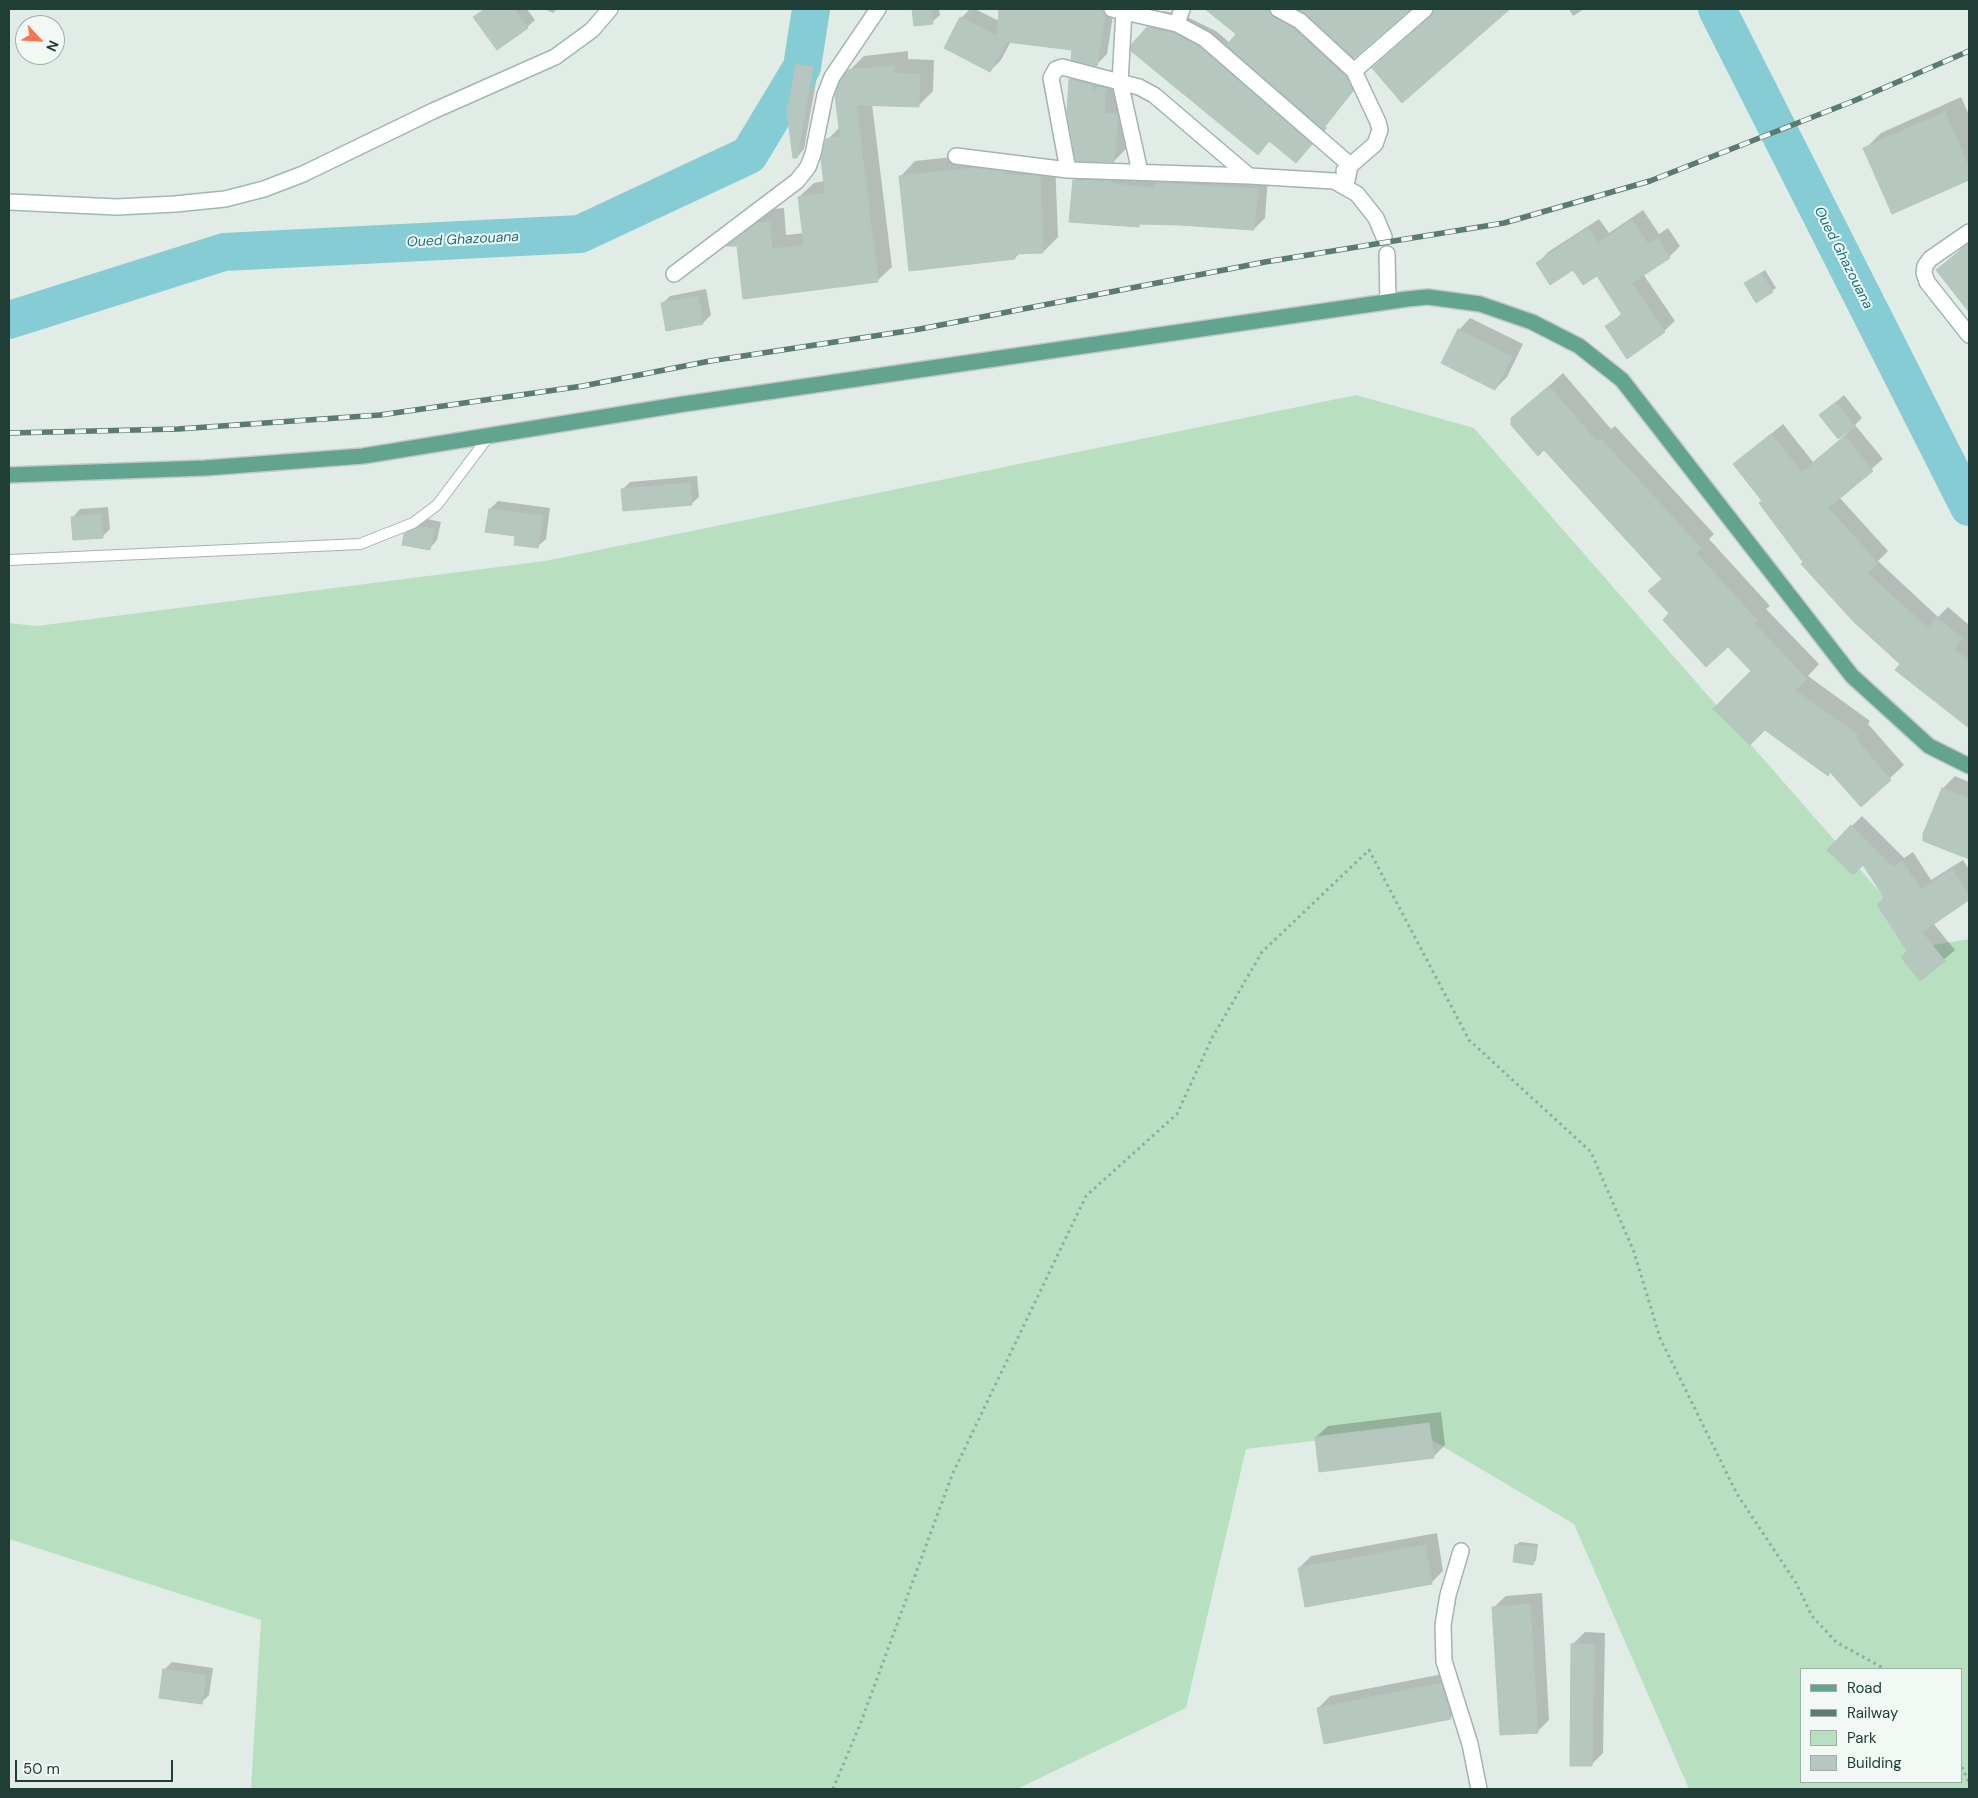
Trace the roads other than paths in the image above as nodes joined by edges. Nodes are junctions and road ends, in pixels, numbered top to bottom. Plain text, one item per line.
1 (610, 9) edge
2 (878, 9) edge
3 (1182, 9) edge
4 (1278, 9) edge
5 (1425, 9) edge
6 (1118, 10) edge
7 (1299, 15) edge
8 (1177, 24) junction
9 (1354, 71) junction
10 (1120, 82) junction
11 (956, 156) dead end
12 (1350, 165) junction
13 (1068, 170) junction
14 (1140, 172) junction
15 (1249, 176) junction
16 (1340, 183) junction
17 (9, 202) edge
18 (1969, 232) edge
19 (1384, 237) dead end
20 (1387, 254) dead end
21 (674, 274) dead end
22 (1388, 301) junction
23 (1969, 335) edge
24 (489, 436) junction
25 (9, 475) edge
26 (9, 560) edge
27 (1969, 766) edge
28 (1461, 1551) dead end
29 (1479, 1789) edge

1 - 17 street
2 - 21 street
3 - 8 street
4 - 7 street
5 - 9 street
6 - 8 street
6 - 10 street
7 - 9 street
8 - 12 street
9 - 12 street
10 - 13 street
10 - 14 street
10 - 15 street
11 - 13 street
12 - 16 street
13 - 14 street
14 - 15 street
15 - 16 street
16 - 19 street
18 - 23 street
20 - 22 street
22 - 24 main road
22 - 27 main road
24 - 25 main road
24 - 26 lane
28 - 29 street

